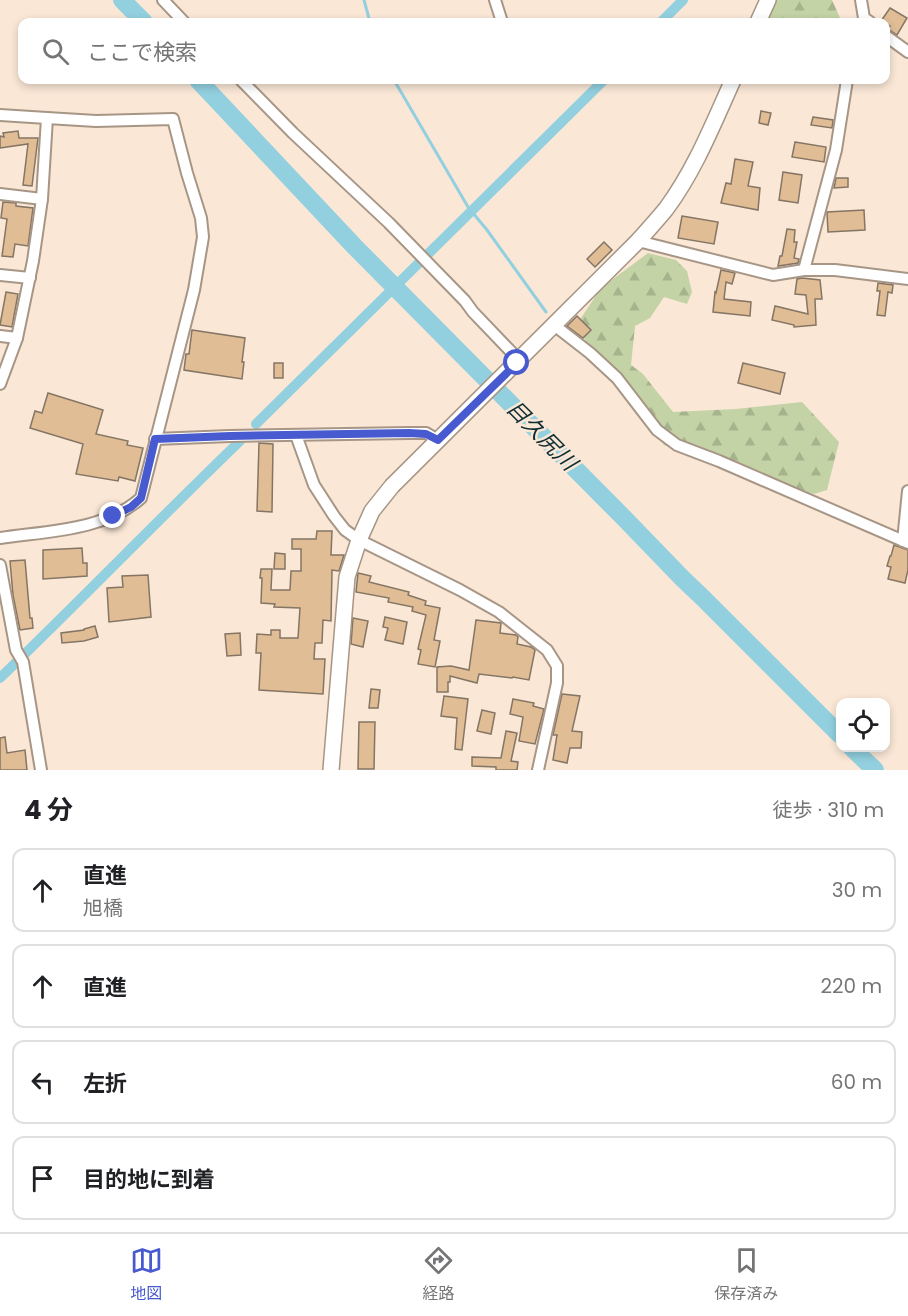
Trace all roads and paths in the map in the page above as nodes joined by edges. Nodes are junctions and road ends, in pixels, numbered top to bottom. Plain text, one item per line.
1 (163, 0) edge
2 (495, 0) edge
3 (768, 0) edge
4 (861, 0) edge
5 (180, 18) edge
6 (501, 18) edge
7 (760, 18) edge
8 (864, 18) edge
9 (890, 39) edge
10 (908, 52) edge
11 (245, 84) edge
12 (731, 84) edge
13 (846, 84) edge
14 (0, 115) edge
15 (47, 118) junction
16 (0, 194) edge
17 (42, 199) junction
18 (638, 241) junction
19 (804, 270) junction
20 (0, 275) edge
21 (30, 278) junction
22 (908, 279) edge
23 (554, 325) junction
24 (0, 336) edge
25 (17, 338) junction
26 (518, 362) junction
27 (0, 384) edge
28 (296, 435) junction
29 (155, 439) junction
30 (438, 440) junction
31 (908, 491) edge
32 (0, 538) edge
33 (359, 540) junction
34 (905, 542) edge
35 (0, 565) edge
36 (41, 770) edge
37 (331, 770) edge
38 (538, 770) edge

1 - 5 street
2 - 6 street
3 - 7 street
4 - 8 street
9 - 10 street
11 - 26 street
12 - 18 street
13 - 19 street
14 - 15 street
15 - 17 street
15 - 29 street
16 - 17 street
17 - 21 street
18 - 19 street
18 - 23 street
19 - 22 street
20 - 21 street
21 - 25 street
23 - 26 street
23 - 34 street
24 - 25 street
25 - 27 street
26 - 30 street
28 - 29 street
28 - 30 street
28 - 33 street
29 - 32 street
30 - 33 street
31 - 34 street
33 - 37 street
33 - 38 street
35 - 36 street

